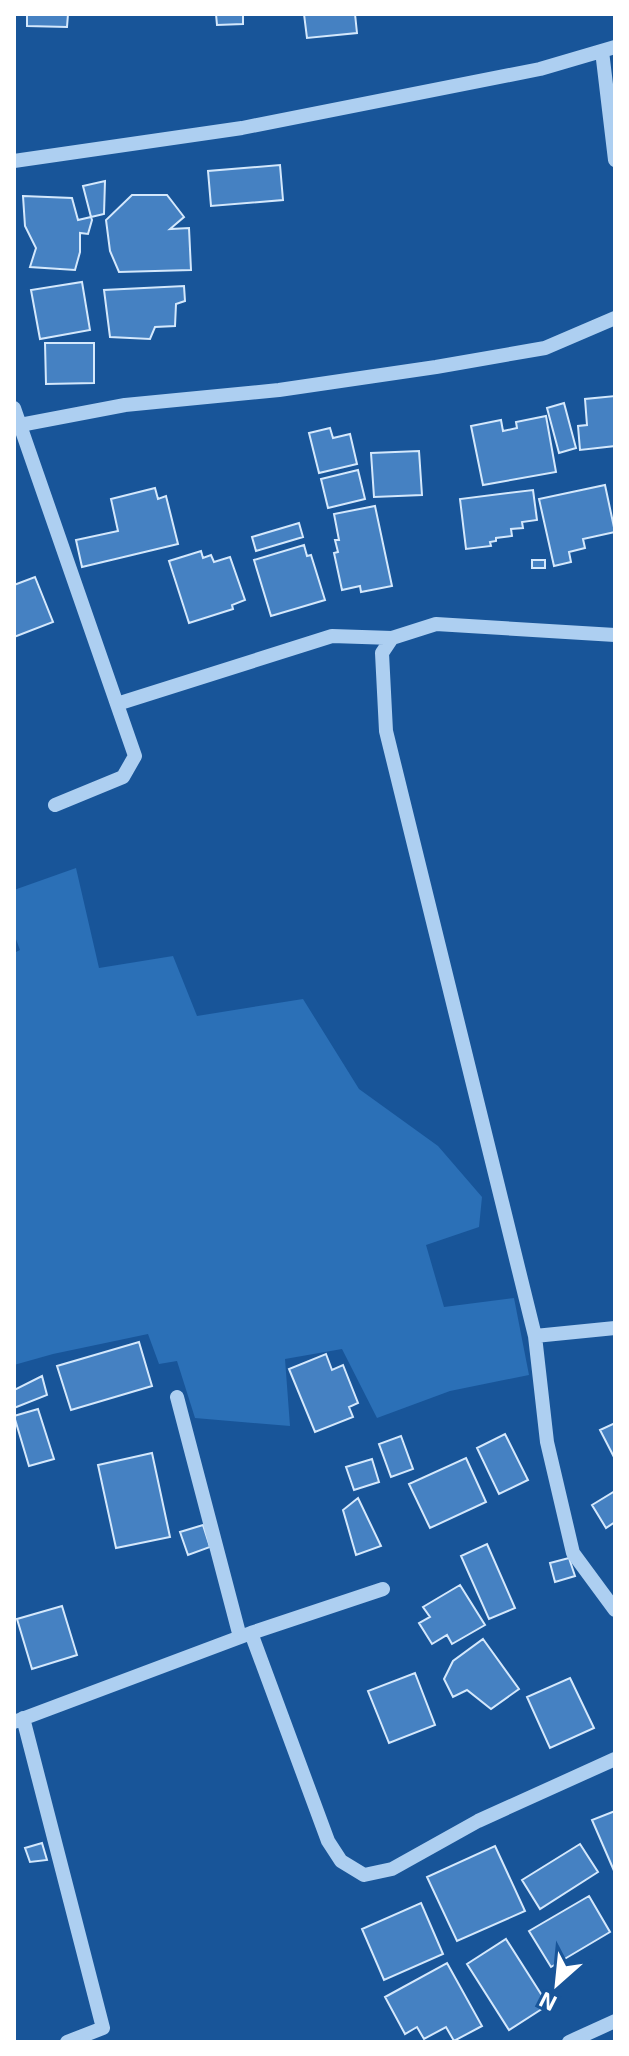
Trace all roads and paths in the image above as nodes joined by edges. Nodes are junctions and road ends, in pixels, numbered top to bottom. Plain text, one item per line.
1 (608, 49) edge
2 (615, 160) edge
3 (14, 161) edge
4 (615, 318) edge
5 (14, 408) edge
6 (20, 425) junction
7 (615, 635) edge
8 (392, 638) junction
9 (117, 704) junction
10 (55, 805) dead end
11 (615, 1328) edge
12 (535, 1336) junction
13 (177, 1397) dead end
14 (383, 1589) dead end
15 (615, 1610) edge
16 (246, 1635) junction
17 (19, 1720) edge
18 (615, 1759) edge
19 (615, 2021) edge
20 (103, 2028) junction
21 (67, 2042) edge
22 (112, 2042) edge
23 (569, 2042) edge

1 - 2 street
1 - 3 street
4 - 6 street
5 - 6 street
6 - 9 street
7 - 8 street
8 - 9 street
8 - 12 street
9 - 10 street
11 - 12 street
12 - 15 street
13 - 16 street
14 - 16 street
16 - 17 street
16 - 18 street
17 - 20 street
19 - 23 street
20 - 21 street
20 - 22 street

